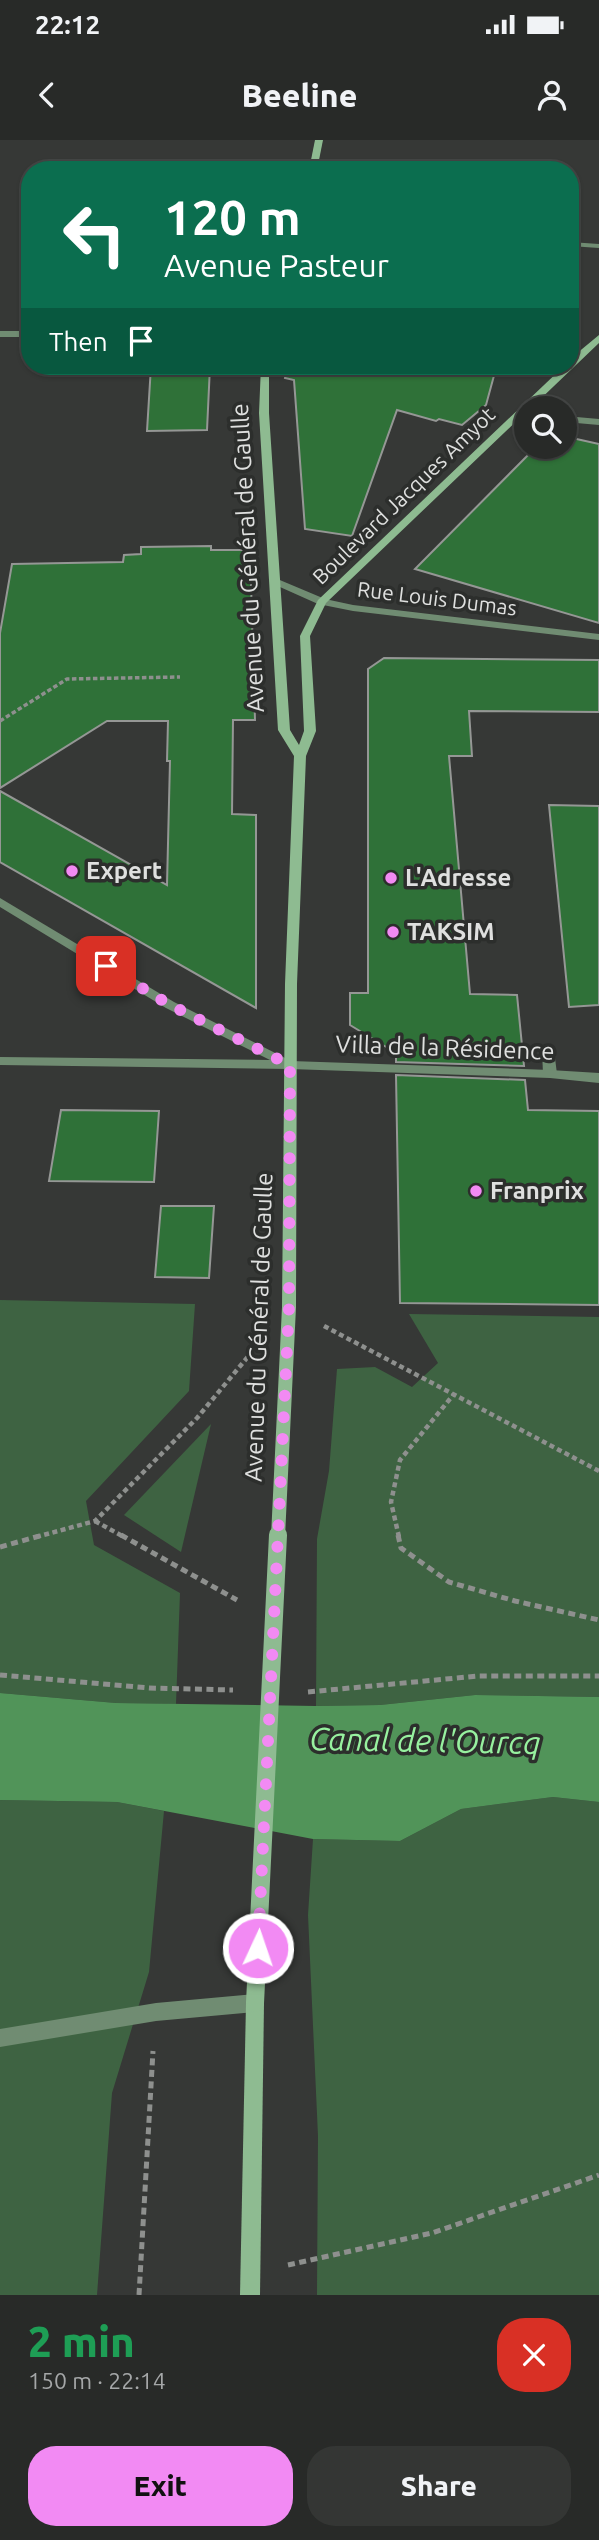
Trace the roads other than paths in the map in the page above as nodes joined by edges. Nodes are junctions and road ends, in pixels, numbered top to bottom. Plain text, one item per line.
1 (319, 140) edge
2 (315, 161) edge
3 (579, 245) edge
4 (599, 246) edge
5 (0, 334) edge
6 (21, 334) edge
7 (599, 338) edge
8 (579, 357) edge
9 (265, 375) edge
10 (560, 375) edge
11 (540, 396) edge
12 (577, 420) edge
13 (514, 422) edge
14 (599, 422) edge
15 (275, 582) junction
16 (322, 601) junction
17 (599, 637) edge
18 (300, 755) junction
19 (0, 902) edge
20 (548, 1050) dead end
21 (0, 1061) edge
22 (290, 1065) junction
23 (550, 1073) junction
24 (599, 1078) edge
25 (255, 2003) junction
26 (0, 2038) edge
27 (250, 2295) edge

1 - 2 main road
3 - 4 street
5 - 6 street
7 - 8 main road, Boulevard Jacques Amyot
9 - 15 main road, Avenue du Général de Gaulle
10 - 11 main road, Boulevard Jacques Amyot
12 - 14 street
13 - 16 main road, Boulevard Jacques Amyot
15 - 16 street, Rue Louis Dumas
15 - 18 main road, Avenue du Général de Gaulle
16 - 17 street, Rue Louis Dumas
16 - 18 main road, Boulevard Jacques Amyot
18 - 22 main road, Avenue du Général de Gaulle
19 - 22 street
20 - 23 street
21 - 22 street, Villa de la Résidence
22 - 23 street, Villa de la Résidence
22 - 25 main road, Avenue du Général de Gaulle, bridge
23 - 24 street, Villa de la Résidence
25 - 26 street
25 - 27 main road, Avenue du Général de Gaulle

